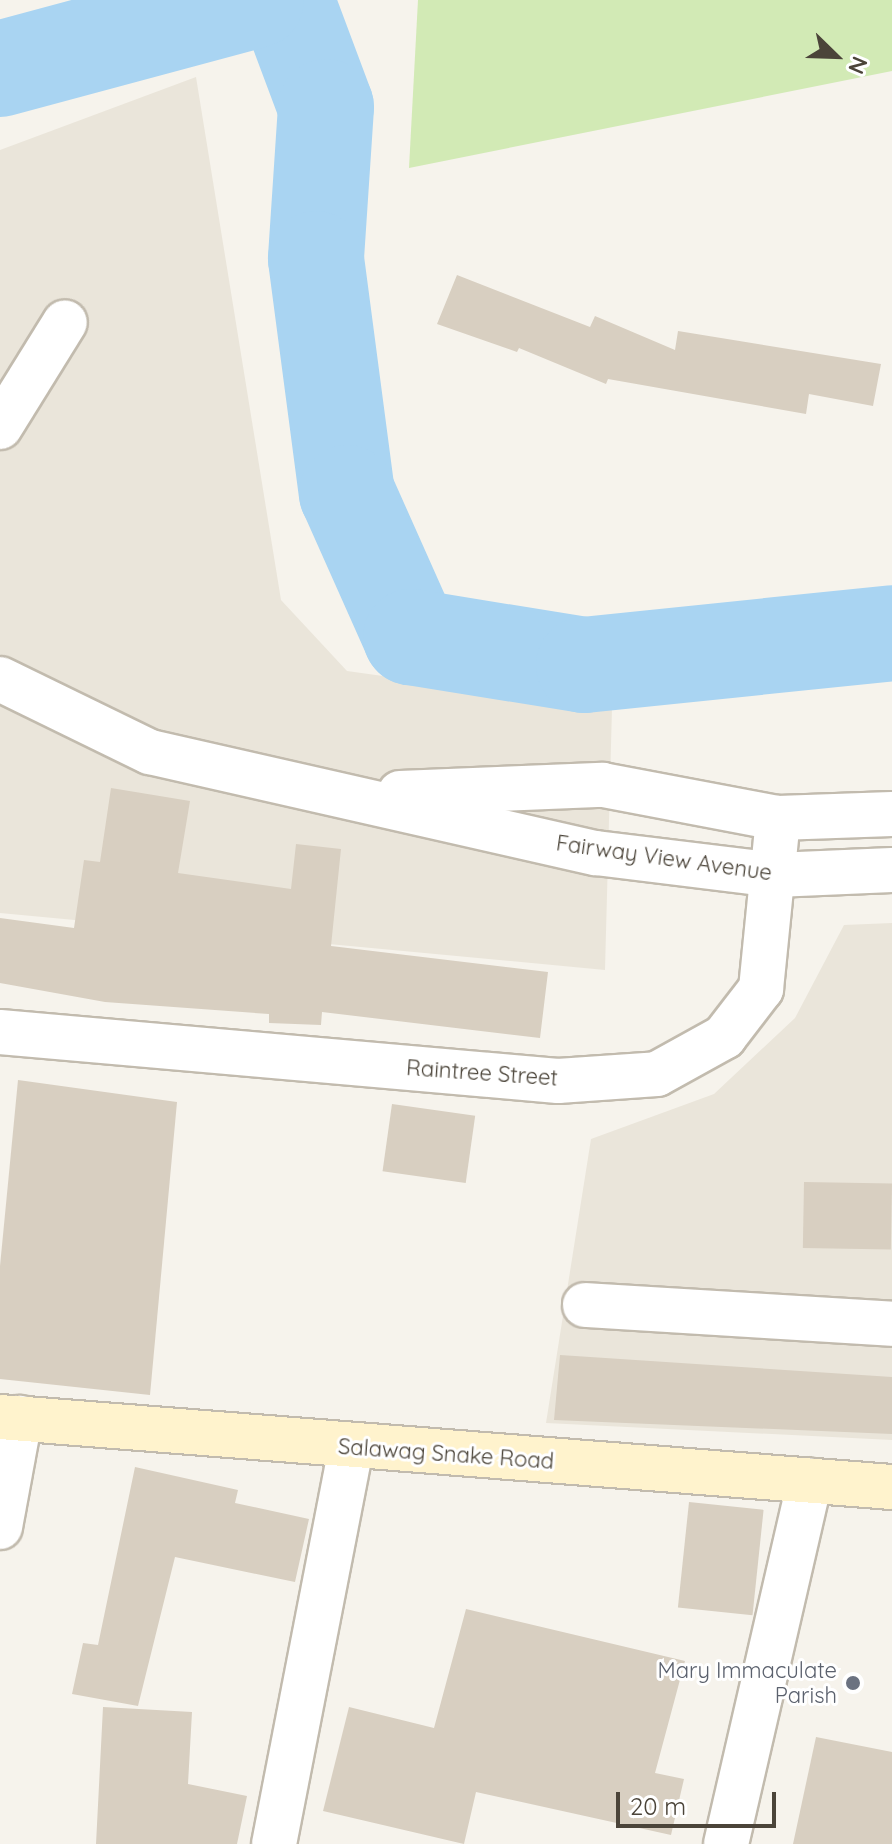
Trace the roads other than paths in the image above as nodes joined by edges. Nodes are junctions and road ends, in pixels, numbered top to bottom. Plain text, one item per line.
1 (65, 322) dead end
2 (0, 427) edge
3 (0, 679) edge
4 (346, 795) junction
5 (892, 814) edge
6 (778, 818) junction
7 (892, 870) edge
8 (775, 875) junction
9 (0, 1032) edge
10 (585, 1305) dead end
11 (892, 1324) edge
12 (10, 1418) edge
13 (351, 1447) junction
14 (810, 1481) junction
15 (892, 1487) edge
16 (0, 1527) edge
17 (274, 1844) edge
18 (726, 1844) edge

1 - 2 street
3 - 4 street, Fairway View Avenue
4 - 6 street, Fairway View Avenue
4 - 8 street, Fairway View Avenue
5 - 6 street, Fairway View Avenue
6 - 8 street, Raintree Street
7 - 8 street, Fairway View Avenue
8 - 9 street, Raintree Street
10 - 11 street
12 - 13 main road, Salawag Snake Road
12 - 16 street
13 - 14 main road, Salawag Snake Road
13 - 17 street
14 - 15 main road, Salawag Snake Road
14 - 18 street

